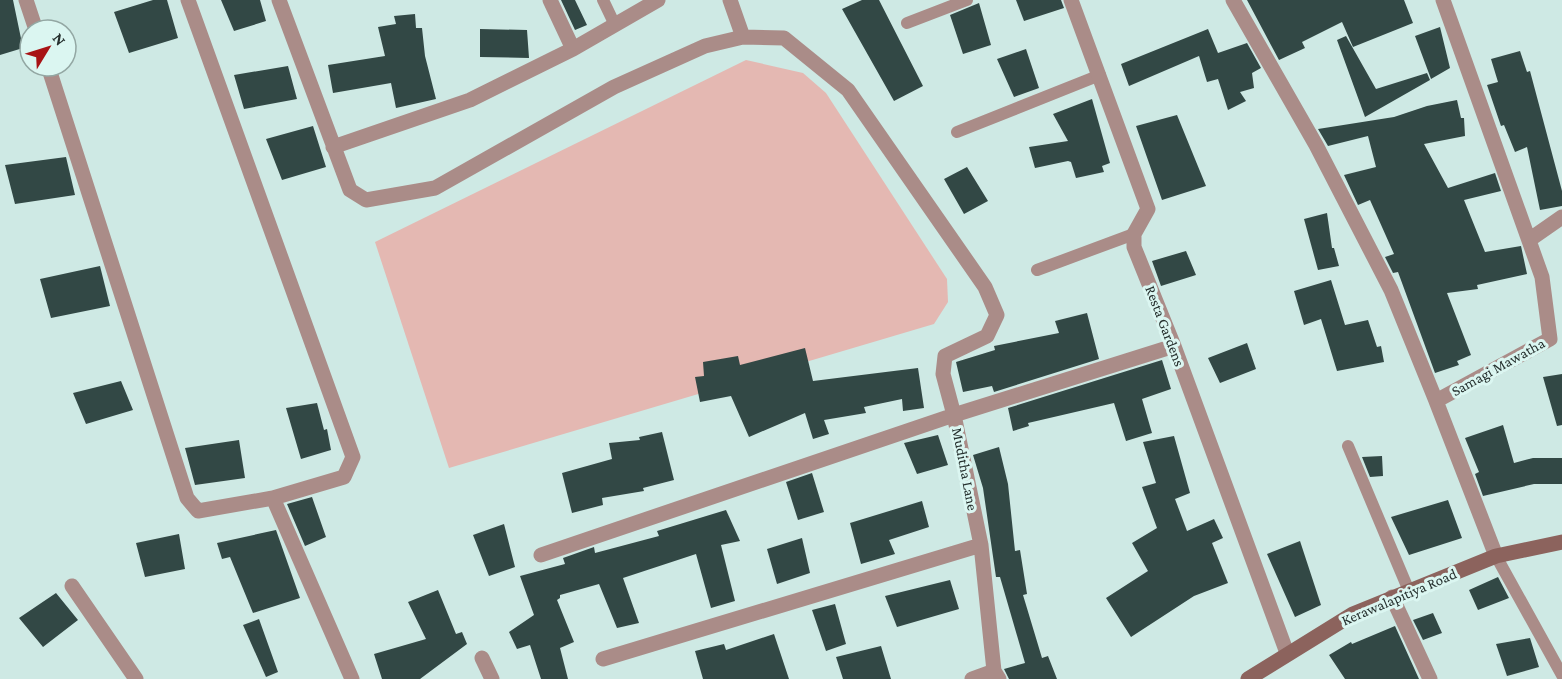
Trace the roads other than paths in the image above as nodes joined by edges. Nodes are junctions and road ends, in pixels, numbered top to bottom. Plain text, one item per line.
1 (26, 0) edge
2 (188, 0) edge
3 (279, 0) edge
4 (550, 0) edge
5 (603, 0) edge
6 (658, 0) edge
7 (730, 0) edge
8 (967, 0) edge
9 (1071, 0) edge
10 (1233, 0) edge
11 (1443, 0) edge
12 (32, 18) edge
13 (615, 23) junction
14 (907, 23) dead end
15 (743, 37) junction
16 (573, 49) junction
17 (1100, 75) junction
18 (52, 78) edge
19 (957, 132) dead end
20 (333, 147) junction
21 (1562, 217) edge
22 (1134, 234) junction
23 (1529, 240) junction
24 (1037, 270) dead end
25 (1173, 346) junction
26 (1436, 401) junction
27 (954, 415) junction
28 (1348, 446) dead end
29 (273, 498) junction
30 (1562, 542) edge
31 (981, 545) junction
32 (541, 555) dead end
33 (1496, 556) junction
34 (72, 586) dead end
35 (1409, 591) junction
36 (1392, 597) junction
37 (1287, 653) junction
38 (482, 658) dead end
39 (603, 659) dead end
40 (996, 675) edge
41 (1562, 675) edge
42 (136, 679) edge
43 (352, 679) edge
44 (492, 679) edge
45 (972, 679) edge
46 (1248, 679) edge
47 (1430, 679) edge

1 - 12 street
2 - 29 street
3 - 20 street
4 - 16 street
5 - 13 lane
6 - 13 street
7 - 15 street
8 - 14 lane
9 - 17 street
10 - 26 street
11 - 23 street, Samagi Mawatha
13 - 16 street
15 - 20 street
15 - 27 street
16 - 20 street
17 - 19 lane
17 - 22 street
18 - 29 street
21 - 23 street
22 - 24 lane
22 - 25 street, Resta Gardens
23 - 26 street, Samagi Mawatha
25 - 27 street, Muditha Lane
25 - 37 street, Resta Gardens
26 - 33 street, Samagi Mawatha
27 - 31 street, Muditha Lane
27 - 32 street
28 - 35 lane
29 - 43 street
30 - 33 street, Kerawalapitiya Road
31 - 39 street
31 - 40 street, Muditha Lane
33 - 35 street, Kerawalapitiya Road
33 - 41 lane
34 - 42 street
35 - 36 street, Kerawalapitiya Road
36 - 37 street, Kerawalapitiya Road
36 - 47 street
37 - 46 street, Kerawalapitiya Road
38 - 44 street
40 - 45 street

